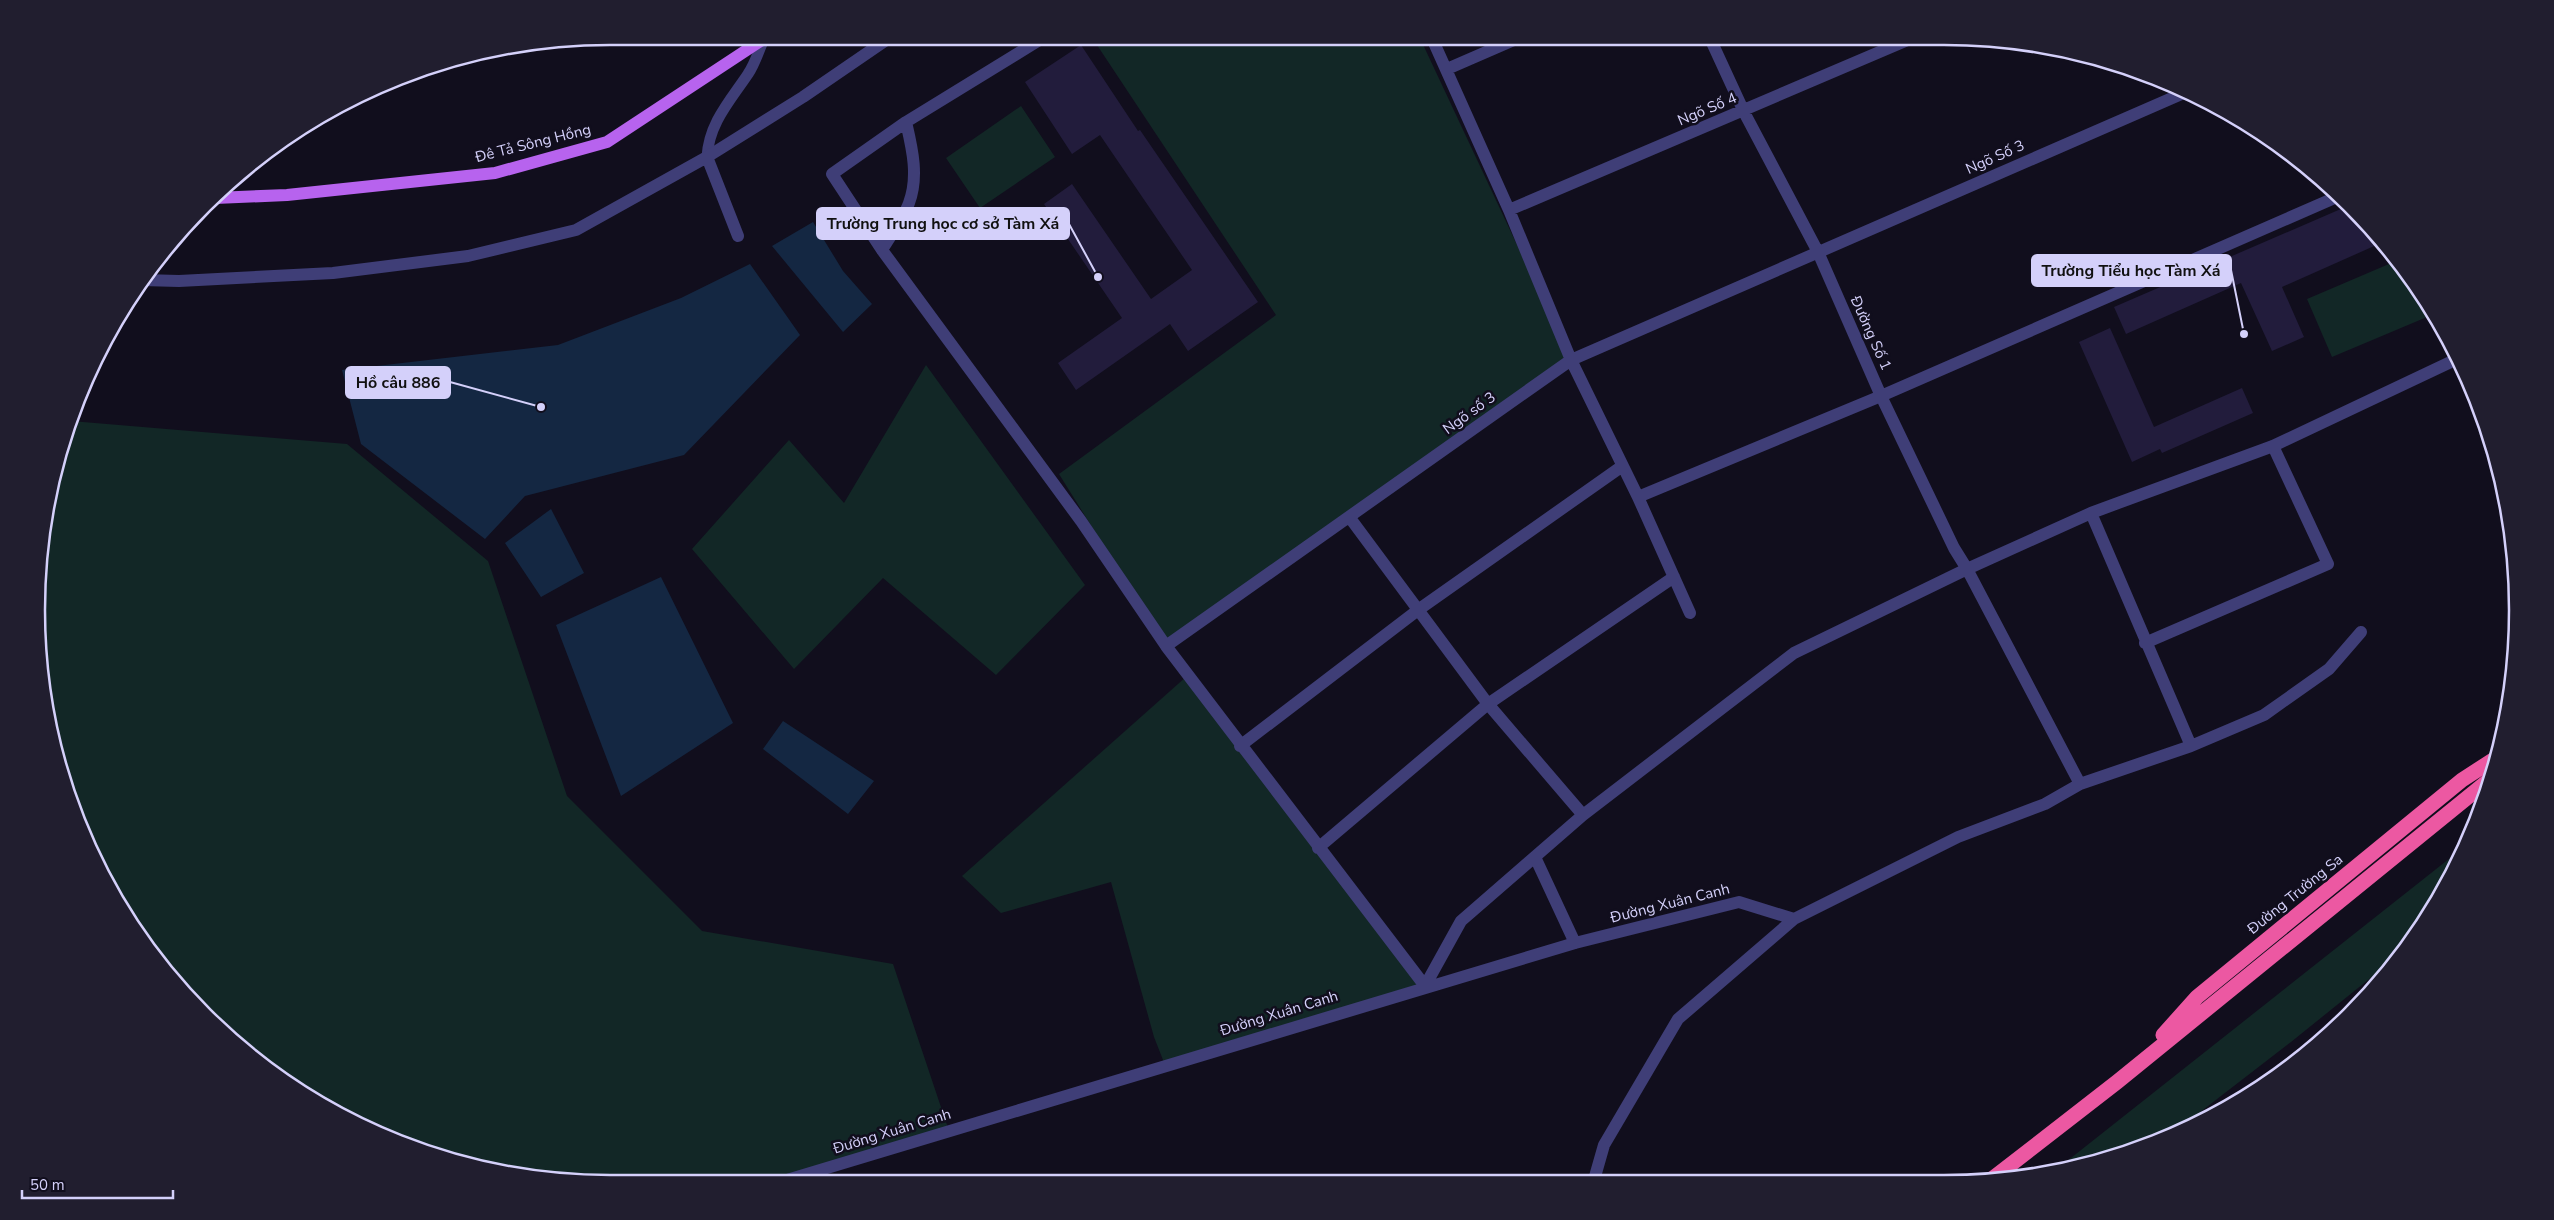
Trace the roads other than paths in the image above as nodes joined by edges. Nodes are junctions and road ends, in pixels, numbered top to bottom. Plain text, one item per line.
1 (754, 45) edge
2 (762, 45) edge
3 (879, 45) edge
4 (1031, 45) edge
5 (1435, 45) edge
6 (1502, 45) edge
7 (1713, 45) edge
8 (1897, 45) edge
9 (1446, 69) junction
10 (2177, 96) edge
11 (1744, 112) junction
12 (906, 122) junction
13 (707, 157) junction
14 (223, 198) edge
15 (2332, 199) edge
16 (1509, 210) junction
17 (738, 236) dead end
18 (882, 250) junction
19 (1818, 252) junction
20 (152, 280) edge
21 (1571, 360) junction
22 (2452, 362) edge
23 (1881, 396) junction
24 (2273, 446) junction
25 (1621, 467) junction
26 (1638, 497) junction
27 (2091, 513) junction
28 (1350, 518) junction
29 (1967, 569) junction
30 (1674, 577) junction
31 (1418, 610) junction
32 (1690, 613) dead end
33 (2361, 632) dead end
34 (2145, 643) junction
35 (1166, 646) junction
36 (1488, 704) junction
37 (1240, 746) junction
38 (2191, 746) junction
39 (2488, 763) edge
40 (2080, 784) junction
41 (2481, 787) edge
42 (1583, 815) junction
43 (1318, 848) junction
44 (1535, 857) junction
45 (1794, 919) junction
46 (1575, 943) junction
47 (1425, 986) junction
48 (2130, 1071) junction
49 (2001, 1172) edge
50 (803, 1175) edge
51 (1595, 1175) edge

1 - 14 main road, Đê Tả Sông Hồng
2 - 13 lane
3 - 13 street
4 - 12 street
5 - 9 street
6 - 9 street
7 - 11 street, Đường Số 1
8 - 11 street, Ngõ Số 4
9 - 16 street
10 - 19 street, Ngõ Số 3
11 - 16 street, Ngõ Số 4
11 - 19 street, Đường Số 1
12 - 18 street
12 - 18 street
13 - 17 street
13 - 20 street
15 - 23 street
16 - 21 street
18 - 35 street
19 - 21 street, Ngõ số 3
19 - 23 street, Đường Số 1
21 - 25 street
21 - 28 street, Ngõ số 3
22 - 24 street
23 - 26 street
23 - 29 street, Đường Số 1
24 - 27 street
24 - 34 street
25 - 26 street
25 - 31 street
26 - 30 street
27 - 29 street
27 - 34 street
28 - 31 street
28 - 35 street, Ngõ số 3
29 - 40 street, Đường Số 1
29 - 42 street
30 - 32 street
30 - 36 street
31 - 36 street
31 - 37 street
33 - 38 street
34 - 38 street
35 - 37 street
36 - 42 street
36 - 43 street
37 - 43 street
38 - 40 street
39 - 48 highway, Đường Trường Sa
40 - 45 street
41 - 48 highway, Đường Trường Sa
42 - 44 street
43 - 47 street
44 - 46 street
44 - 47 street
45 - 46 street, Đường Xuân Canh
45 - 51 street
46 - 47 street, Đường Xuân Canh
47 - 50 street, Đường Xuân Canh
48 - 49 highway, Đường Trường Sa

